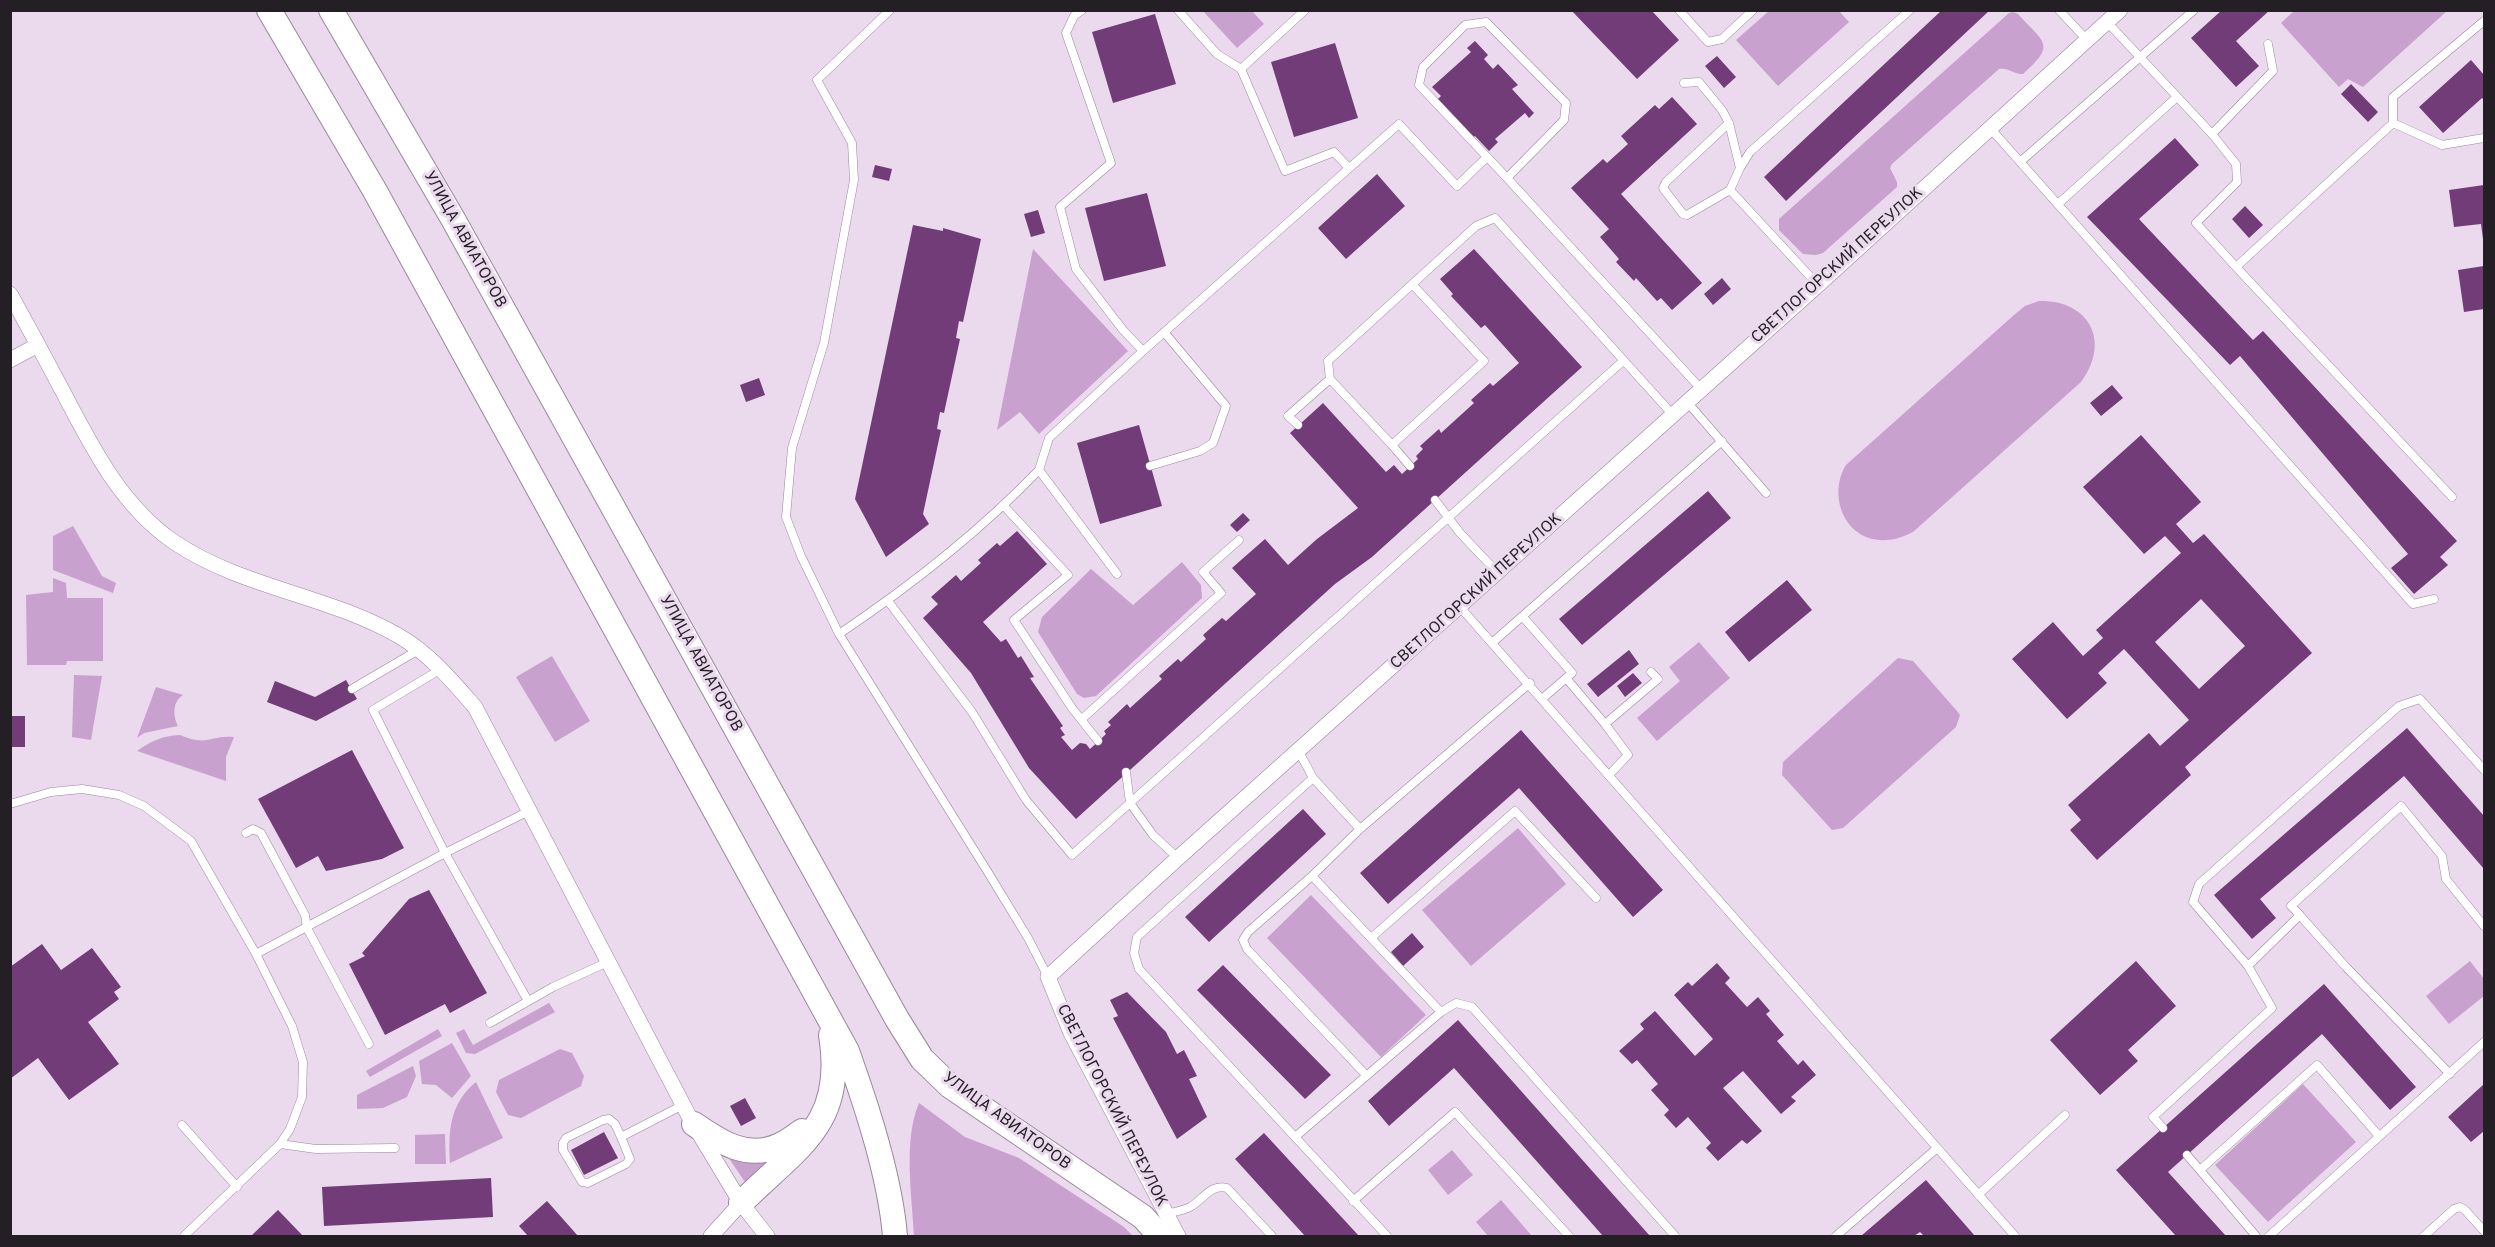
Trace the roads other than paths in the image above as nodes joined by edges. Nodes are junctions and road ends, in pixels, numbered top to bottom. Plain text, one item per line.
1 (268, 10) edge
2 (890, 10) edge
3 (1082, 10) edge
4 (1178, 10) edge
5 (1305, 10) edge
6 (1679, 10) edge
7 (1753, 10) edge
8 (1910, 10) edge
9 (2059, 10) edge
10 (2120, 10) edge
11 (2194, 10) edge
12 (332, 12) edge
13 (2484, 21) edge
14 (2107, 22) junction
15 (2087, 40) junction
16 (2268, 44) dead end
17 (2140, 59) junction
18 (1242, 69) junction
19 (1684, 83) dead end
20 (2177, 97) junction
21 (1729, 123) junction
22 (2393, 123) junction
23 (1990, 128) junction
24 (2212, 134) junction
25 (2484, 138) edge
26 (1486, 158) junction
27 (2020, 162) junction
28 (1348, 167) junction
29 (1740, 168) junction
30 (1507, 178) junction
31 (1730, 190) junction
32 (2058, 204) junction
33 (2236, 267) junction
34 (1412, 284) junction
35 (1818, 285) junction
36 (10, 294) edge
37 (1164, 332) junction
38 (38, 345) junction
39 (1143, 351) junction
40 (10, 360) edge
41 (1623, 361) junction
42 (1330, 379) junction
43 (1702, 390) junction
44 (1688, 403) junction
45 (1673, 415) junction
46 (1298, 425) dead end
47 (1722, 441) junction
48 (1392, 445) junction
49 (1150, 466) dead end
50 (1410, 466) dead end
51 (1039, 470) junction
52 (1766, 493) dead end
53 (2452, 496) dead end
54 (1435, 500) dead end
55 (1003, 505) junction
56 (1448, 517) junction
57 (1239, 540) dead end
58 (1498, 573) junction
59 (1118, 574) dead end
60 (2434, 599) dead end
61 (888, 601) junction
62 (1460, 607) junction
63 (1523, 617) junction
64 (839, 634) junction
65 (1493, 642) junction
66 (420, 649) junction
67 (444, 672) junction
68 (1651, 672) dead end
69 (1566, 678) junction
70 (1530, 683) junction
71 (352, 689) dead end
72 (1543, 698) junction
73 (1082, 718) junction
74 (1605, 724) junction
75 (1098, 741) dead end
76 (1298, 750) junction
77 (2484, 770) edge
78 (1126, 772) dead end
79 (1610, 774) junction
80 (1313, 778) junction
81 (1130, 803) junction
82 (10, 804) edge
83 (531, 810) junction
84 (1360, 829) junction
85 (246, 833) dead end
86 (445, 853) junction
87 (1178, 858) junction
88 (1312, 876) junction
89 (1596, 898) dead end
90 (2300, 915) junction
91 (2484, 926) edge
92 (308, 928) junction
93 (1371, 938) junction
94 (256, 954) junction
95 (608, 962) junction
96 (2248, 966) junction
97 (1048, 977) junction
98 (528, 1001) junction
99 (1441, 1012) junction
100 (828, 1014) junction
101 (490, 1023) dead end
102 (2484, 1042) edge
103 (369, 1044) dead end
104 (2450, 1074) junction
105 (1366, 1075) junction
106 (688, 1114) junction
107 (2065, 1115) dead end
108 (820, 1119) junction
109 (182, 1125) dead end
110 (2163, 1128) dead end
111 (2379, 1136) junction
112 (621, 1137) junction
113 (1295, 1137) junction
114 (280, 1144) junction
115 (395, 1148) dead end
116 (1936, 1149) junction
117 (2187, 1155) dead end
118 (2200, 1170) junction
119 (237, 1187) junction
120 (1978, 1195) junction
121 (1353, 1201) junction
122 (741, 1203) junction
123 (1163, 1225) edge
124 (2484, 1231) edge
125 (184, 1236) edge
126 (711, 1236) edge
127 (767, 1236) edge
128 (895, 1236) edge
129 (1178, 1236) edge
130 (1272, 1236) edge
131 (1387, 1236) edge
132 (1569, 1236) edge
133 (1676, 1236) edge
134 (1836, 1236) edge
135 (2015, 1236) edge
136 (2256, 1236) edge
137 (2269, 1236) edge
138 (2424, 1236) edge

1 - 100 main road
2 - 64 lane
3 - 39 lane
4 - 18 lane
5 - 18 lane
6 - 7 lane
8 - 29 lane
9 - 15 lane
10 - 14 street, СВЕТЛОГОРСКИЙ ПЕРЕУЛОК
11 - 17 lane
12 - 123 main road, УЛИЦА АВИАТОРОВ
13 - 22 lane
14 - 15 street, СВЕТЛОГОРСКИЙ ПЕРЕУЛОК
14 - 17 lane
15 - 23 street, СВЕТЛОГОРСКИЙ ПЕРЕУЛОК
16 - 24 lane
17 - 20 lane
17 - 27 lane
18 - 28 lane
19 - 21 lane
20 - 24 lane
20 - 32 lane
21 - 29 lane
21 - 31 lane
22 - 25 lane
22 - 33 lane
23 - 27 lane
23 - 35 street, СВЕТЛОГОРСКИЙ ПЕРЕУЛОК
24 - 33 lane
26 - 28 lane
26 - 30 lane
26 - 30 lane
27 - 32 lane
28 - 37 lane
29 - 31 lane
30 - 43 lane
31 - 35 lane
32 - 60 lane
33 - 53 lane
34 - 41 lane
34 - 42 lane
34 - 48 lane
35 - 43 street, СВЕТЛОГОРСКИЙ ПЕРЕУЛОК
36 - 38 street
37 - 39 lane
37 - 49 lane
38 - 40 street
38 - 66 street
39 - 51 lane
41 - 45 lane
41 - 56 lane
42 - 46 lane
42 - 48 lane
43 - 44 street, СВЕТЛОГОРСКИЙ ПЕРЕУЛОК
44 - 45 street, СВЕТЛОГОРСКИЙ ПЕРЕУЛОК
44 - 47 lane
45 - 58 street, СВЕТЛОГОРСКИЙ ПЕРЕУЛОК
47 - 52 lane
47 - 63 lane
48 - 50 lane
51 - 55 lane
51 - 59 lane
54 - 56 lane
55 - 61 lane
55 - 73 lane
56 - 58 lane
56 - 81 lane
57 - 73 lane
58 - 62 street, СВЕТЛОГОРСКИЙ ПЕРЕУЛОК
61 - 64 lane
61 - 81 lane
62 - 65 lane
62 - 76 street, СВЕТЛОГОРСКИЙ ПЕРЕУЛОК
63 - 65 lane
63 - 69 lane
64 - 97 lane
65 - 70 lane
66 - 67 street
66 - 71 lane
67 - 83 street
67 - 86 lane
68 - 74 lane
69 - 72 lane
69 - 74 lane
70 - 72 lane
70 - 84 lane
72 - 79 lane
73 - 75 lane
74 - 79 lane
76 - 80 lane
76 - 87 street, СВЕТЛОГОРСКИЙ ПЕРЕУЛОК
77 - 96 lane
78 - 81 lane
79 - 116 lane
80 - 84 lane
80 - 113 lane
81 - 87 lane
82 - 94 lane
83 - 86 lane
83 - 95 street
84 - 88 lane
85 - 92 lane
86 - 92 lane
86 - 98 lane
87 - 97 street, СВЕТЛОГОРСКИЙ ПЕРЕУЛОК
88 - 93 lane
88 - 105 lane
89 - 93 lane
90 - 91 lane
90 - 96 lane
90 - 104 lane
92 - 94 lane
92 - 103 lane
93 - 99 lane
94 - 114 lane
95 - 98 lane
95 - 106 street
96 - 110 lane
97 - 123 street, СВЕТЛОГОРСКИЙ ПЕРЕУЛОК
98 - 101 lane
99 - 105 lane
99 - 133 lane
100 - 108 main road
100 - 128 main road
102 - 104 lane
104 - 111 lane
105 - 113 lane
106 - 108 main road
106 - 112 lane
106 - 122 street
107 - 120 lane
108 - 122 main road
109 - 119 lane
111 - 118 lane
111 - 137 lane
112 - 112 lane
113 - 121 lane
114 - 115 lane
114 - 119 lane
116 - 120 lane
116 - 134 lane
117 - 118 lane
118 - 136 lane
119 - 125 lane
120 - 135 lane
121 - 131 lane
121 - 132 lane
122 - 126 street
122 - 127 street
123 - 129 street, СВЕТЛОГОРСКИЙ ПЕРЕУЛОК
123 - 130 lane
124 - 138 lane

